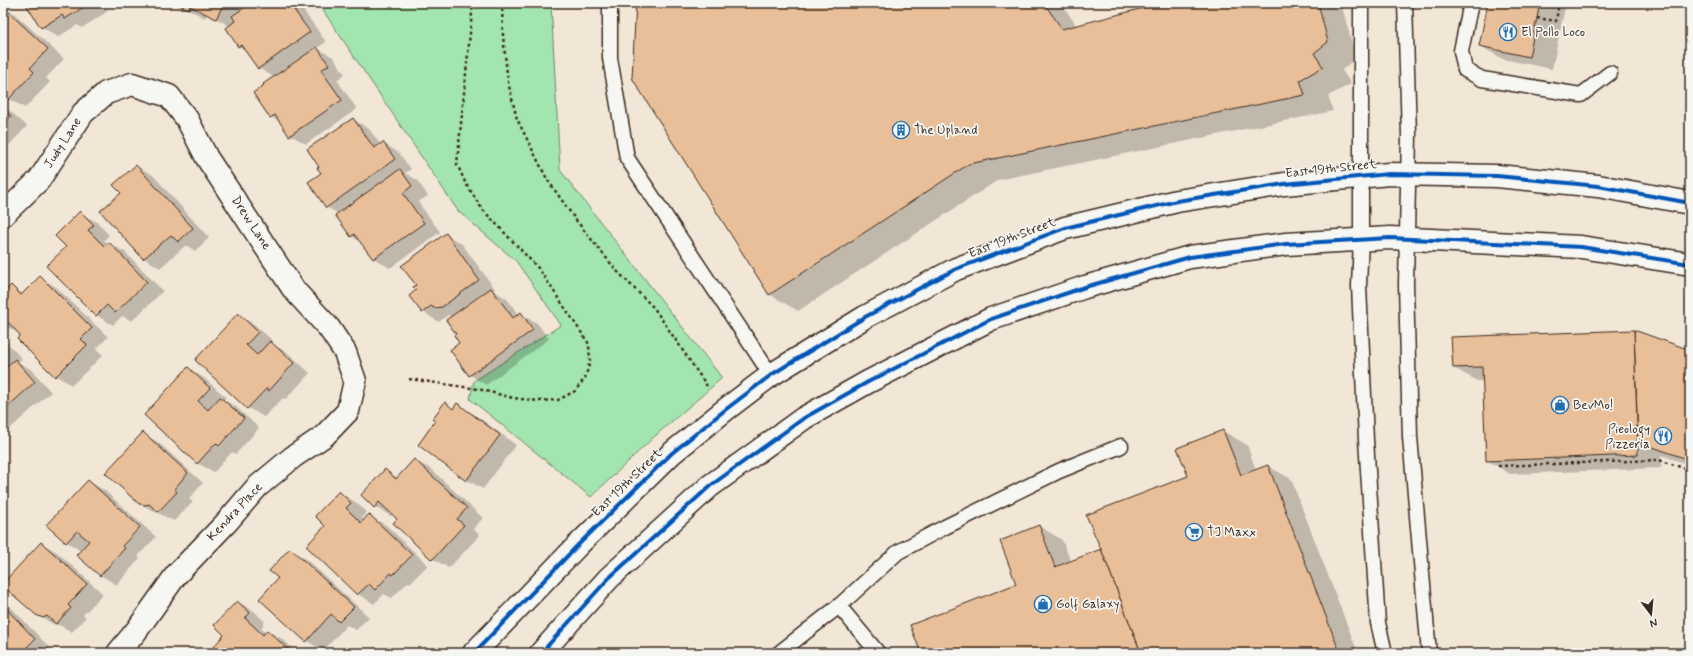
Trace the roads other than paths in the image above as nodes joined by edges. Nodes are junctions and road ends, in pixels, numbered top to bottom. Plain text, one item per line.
1 (610, 3) edge
2 (1361, 3) edge
3 (1405, 3) edge
4 (1471, 3) edge
5 (1610, 73) dead end
6 (132, 84) joint
7 (1407, 173) junction
8 (1360, 176) junction
9 (1690, 203) edge
10 (3, 215) edge
11 (1361, 239) junction
12 (1407, 239) junction
13 (1690, 264) edge
14 (771, 375) junction
15 (355, 381) joint
16 (1121, 446) dead end
17 (839, 606) junction
18 (118, 653) edge
19 (474, 653) edge
20 (541, 653) edge
21 (779, 653) edge
22 (878, 653) edge
23 (1385, 653) edge
24 (1428, 653) edge

1 - 14 lane
2 - 8 lane
3 - 7 lane
4 - 5 lane
6 - 10 main road, Judy Lane
6 - 15 main road, Drew Lane
7 - 8 main road, East 19th Street
7 - 9 main road, East 19th Street
7 - 12 lane
8 - 11 lane
8 - 14 main road, East 19th Street
11 - 12 main road
11 - 20 main road
11 - 23 lane
12 - 13 main road
12 - 24 lane
14 - 19 main road, East 19th Street
15 - 18 main road, Kendra Place
16 - 17 lane
17 - 21 lane
17 - 22 lane

